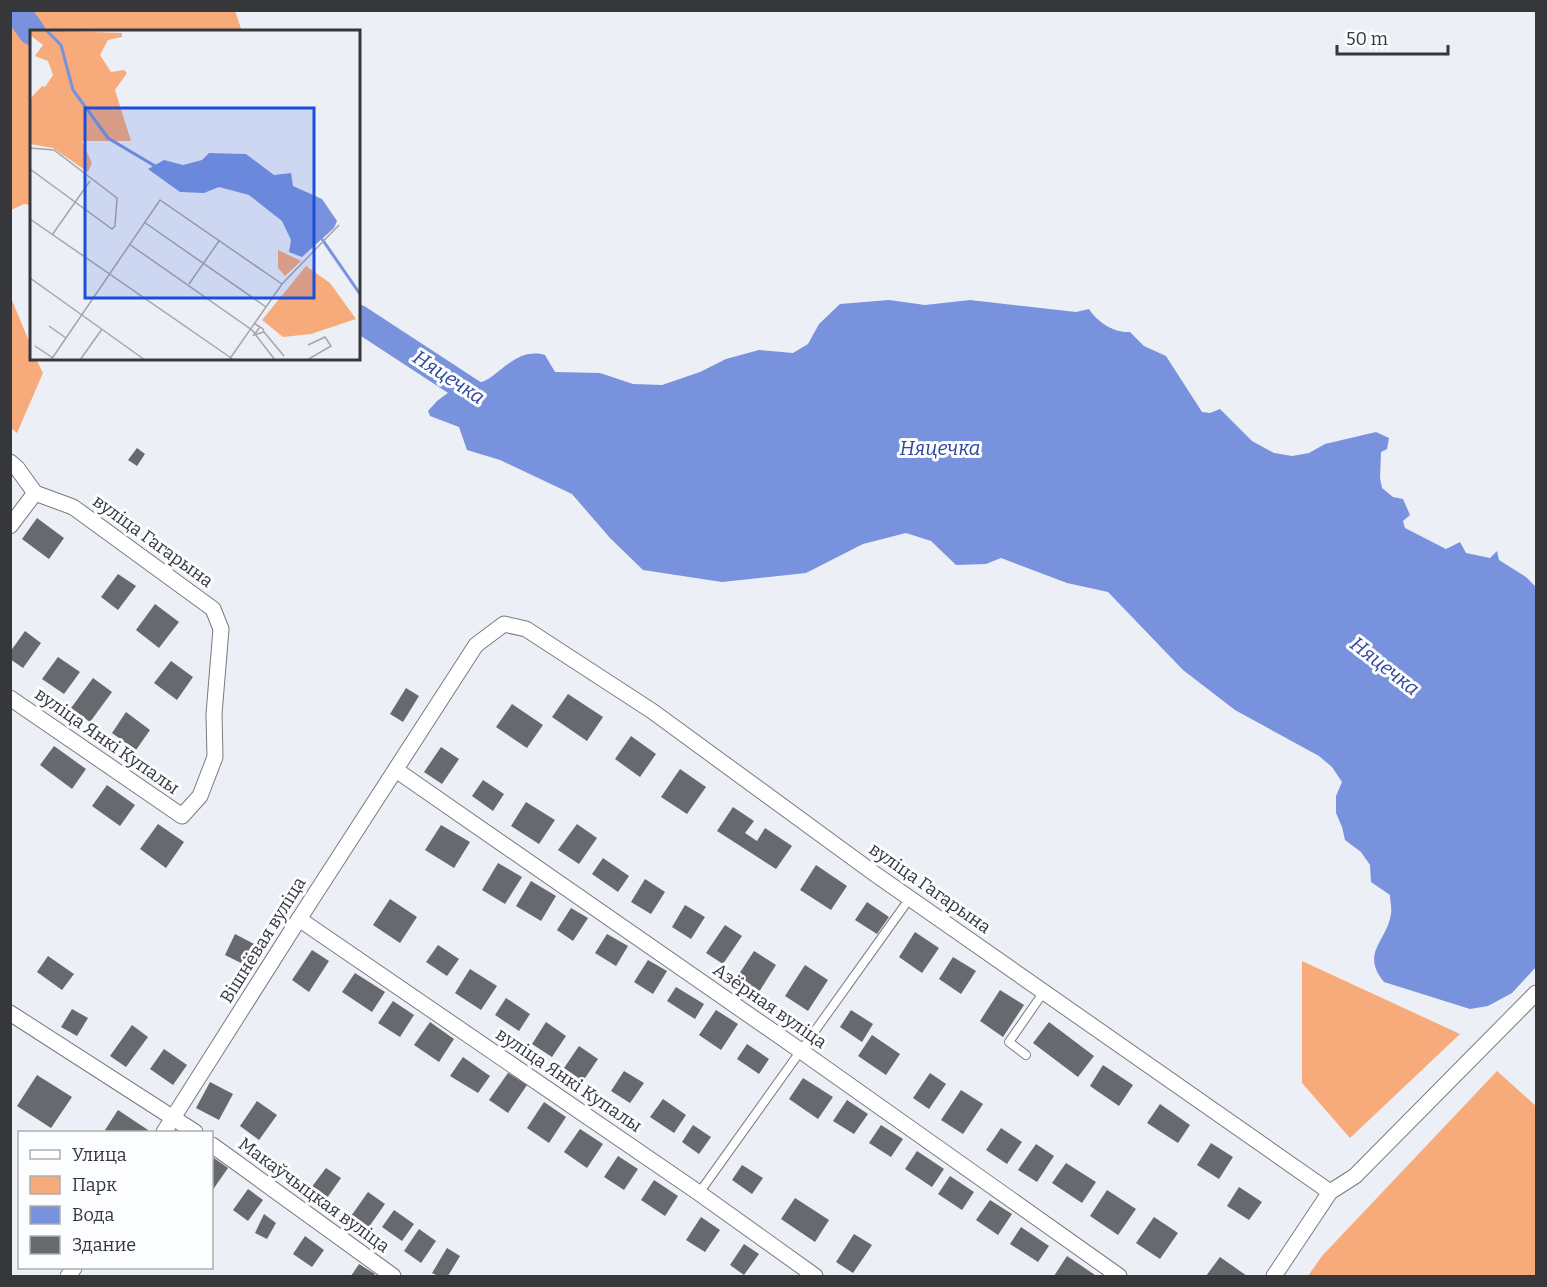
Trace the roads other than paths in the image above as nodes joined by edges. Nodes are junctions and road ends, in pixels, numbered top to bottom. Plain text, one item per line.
1 (10, 462) edge
2 (35, 493) junction
3 (10, 526) edge
4 (504, 624) joint
5 (10, 698) edge
6 (396, 770) junction
7 (182, 816) joint
8 (910, 898) junction
9 (299, 919) junction
10 (1043, 993) junction
11 (1536, 993) edge
12 (10, 1013) edge
13 (801, 1052) junction
14 (1026, 1055) dead end
15 (174, 1117) junction
16 (165, 1131) edge
17 (194, 1131) edge
18 (213, 1146) edge
19 (1330, 1192) junction
20 (699, 1193) junction
21 (393, 1276) edge
22 (815, 1276) edge
23 (1119, 1276) edge
24 (1274, 1276) edge

1 - 2 street
2 - 3 street
2 - 7 street, вуліца Гагарына
4 - 6 street, Вішнёвая вуліца
4 - 8 street, вуліца Гагарына
5 - 7 street, вуліца Янкі Купалы
6 - 9 street, Вішнёвая вуліца
6 - 13 street, Азёрная вуліца
8 - 10 street, вуліца Гагарына
8 - 13 lane
9 - 15 street, Вішнёвая вуліца
9 - 20 street, вуліца Янкі Купалы
10 - 14 lane
10 - 19 street, вуліца Гагарына
11 - 19 street
12 - 15 street
13 - 20 lane
13 - 23 street, Азёрная вуліца
15 - 16 street, Вішнёвая вуліца
15 - 17 street
18 - 21 street, Макаўчыцкая вуліца
19 - 24 street
20 - 22 street, вуліца Янкі Купалы

